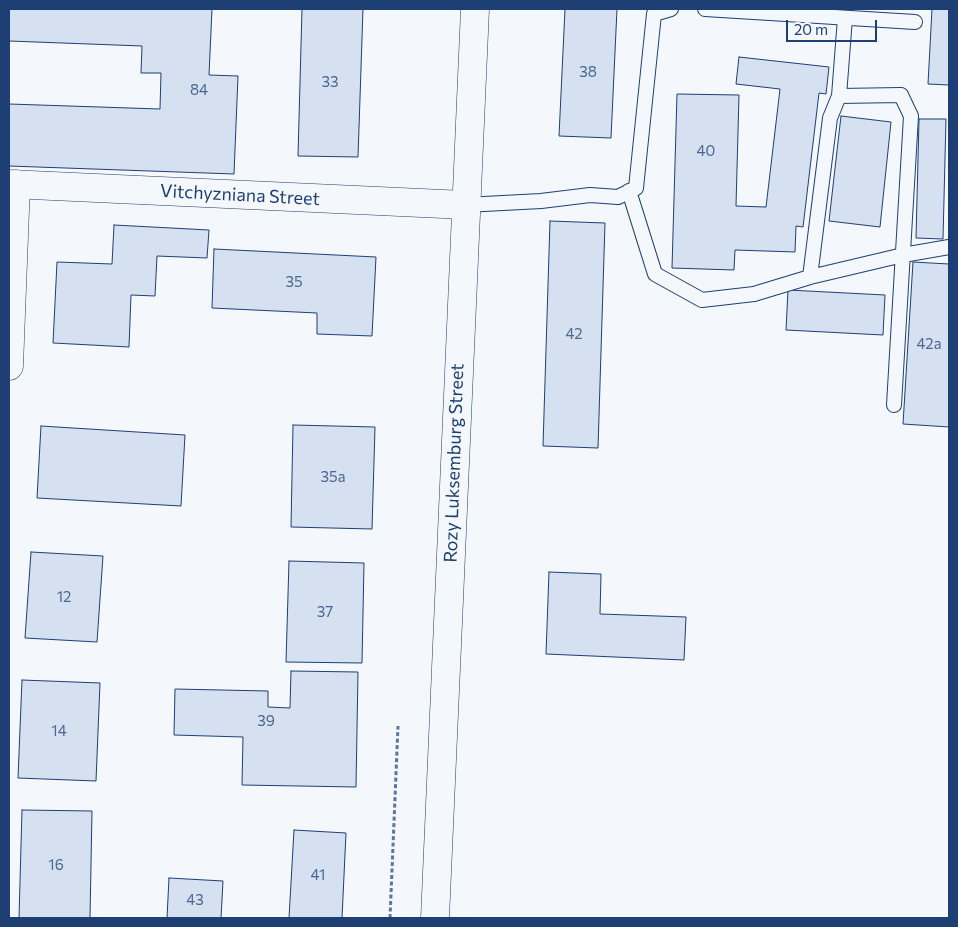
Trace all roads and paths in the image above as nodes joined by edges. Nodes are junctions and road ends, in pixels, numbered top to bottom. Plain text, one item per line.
1 (474, 9) edge
2 (671, 9) edge
3 (705, 9) edge
4 (845, 18) junction
5 (915, 22) dead end
6 (839, 96) junction
7 (12, 184) edge
8 (629, 191) junction
9 (465, 205) junction
10 (949, 247) edge
11 (903, 254) junction
12 (810, 277) junction
13 (9, 366) edge
14 (894, 404) dead end
15 (398, 726) dead end
16 (390, 918) edge
17 (435, 918) edge

1 - 9 street, Rozy Luksemburg Street
2 - 8 lane
3 - 4 lane
4 - 5 lane
4 - 6 lane
6 - 11 lane
6 - 12 lane
7 - 9 street, Vitchyzniana Street
7 - 13 street, Vitchyzniana Street
8 - 9 lane
8 - 12 lane
9 - 17 street, Rozy Luksemburg Street
10 - 11 lane
11 - 12 lane
11 - 14 lane
15 - 16 path

